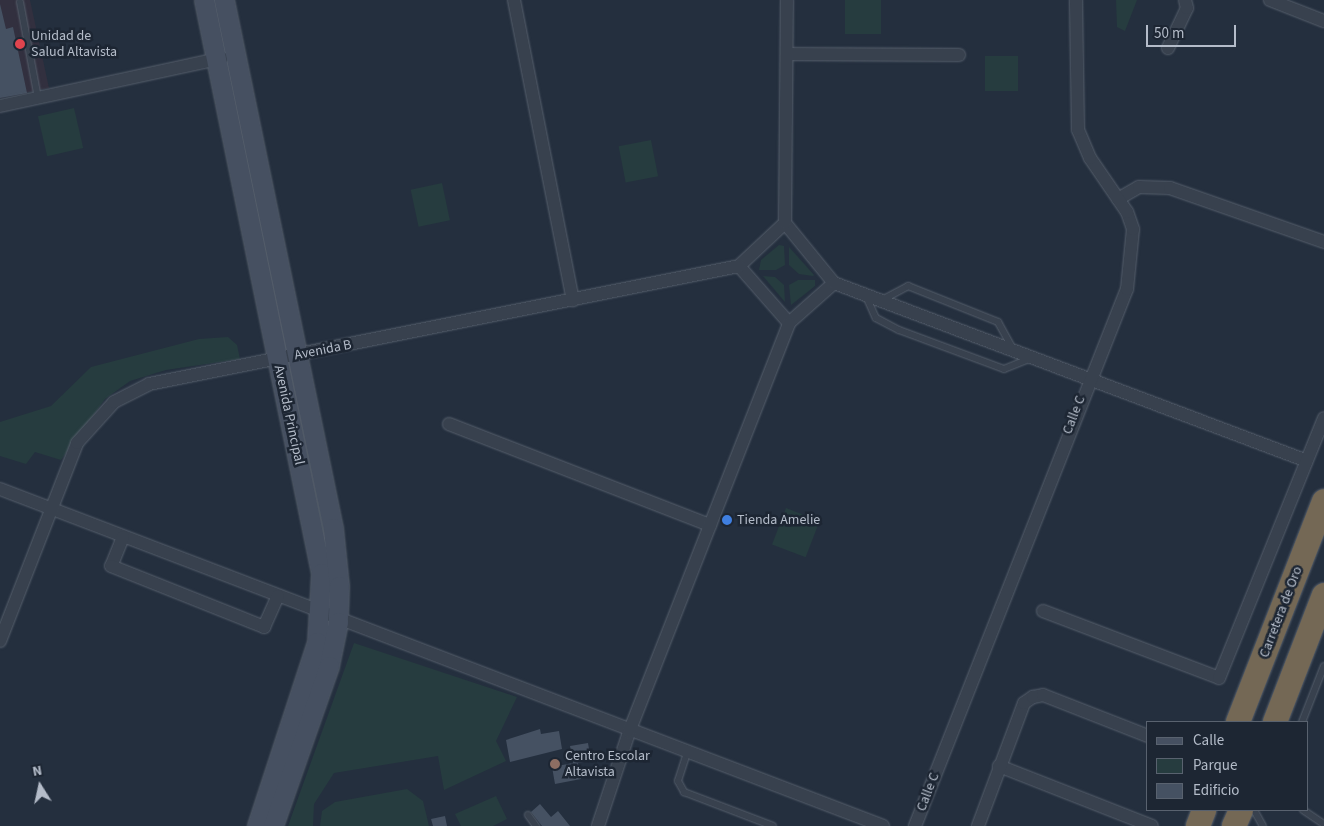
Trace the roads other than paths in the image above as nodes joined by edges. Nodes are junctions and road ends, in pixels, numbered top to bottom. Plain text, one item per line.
1 (204, 0) edge
2 (224, 0) edge
3 (514, 0) edge
4 (788, 0) edge
5 (1076, 0) edge
6 (1185, 0) edge
7 (1270, 0) edge
8 (20, 2) dead end
9 (1324, 20) edge
10 (1168, 48) dead end
11 (788, 54) junction
12 (959, 55) dead end
13 (236, 56) junction
14 (216, 60) junction
15 (38, 98) junction
16 (0, 106) edge
17 (1118, 199) junction
18 (785, 223) junction
19 (1324, 242) edge
20 (739, 266) junction
21 (834, 283) junction
22 (865, 295) junction
23 (574, 300) junction
24 (882, 300) junction
25 (789, 323) junction
26 (1013, 350) junction
27 (299, 355) junction
28 (1032, 357) junction
29 (277, 359) junction
30 (1089, 378) junction
31 (1324, 418) edge
32 (449, 424) dead end
33 (1307, 461) junction
34 (0, 489) edge
35 (1324, 501) edge
36 (51, 509) junction
37 (710, 525) junction
38 (123, 537) junction
39 (1324, 595) edge
40 (278, 596) junction
41 (1043, 611) dead end
42 (321, 614) junction
43 (338, 622) junction
44 (0, 641) edge
45 (1324, 666) edge
46 (1238, 721) edge
47 (1275, 721) edge
48 (1302, 721) edge
49 (629, 732) junction
50 (1146, 735) edge
51 (687, 753) junction
52 (999, 766) junction
53 (1204, 811) edge
54 (1241, 811) edge
55 (1255, 811) edge
56 (1304, 811) edge
57 (528, 816) dead end
58 (1324, 824) edge
59 (257, 826) edge
60 (273, 826) edge
61 (536, 826) edge
62 (598, 826) edge
63 (774, 826) edge
64 (883, 826) edge
65 (915, 826) edge
66 (978, 826) edge
67 (1152, 826) edge
68 (1198, 826) edge
69 (1234, 826) edge
70 (1263, 826) edge

1 - 14 street, Avenida Principal
2 - 13 street, Avenida Principal
3 - 23 street
4 - 11 street
5 - 17 street, Calle C
6 - 10 street
7 - 9 street
8 - 15 lane
11 - 12 street
11 - 18 street
13 - 14 street
13 - 27 street, Avenida Principal
14 - 15 street
14 - 29 street, Avenida Principal
15 - 16 street
17 - 19 street
17 - 30 street, Calle C
18 - 20 street
18 - 21 street
20 - 23 street, Avenida B
20 - 25 street
21 - 22 street
21 - 25 street
22 - 24 street
22 - 28 lane
23 - 27 street, Avenida B
24 - 26 street
24 - 26 lane
25 - 37 street
26 - 28 street
27 - 29 street, Avenida B
27 - 43 street, Avenida Principal
28 - 30 street
29 - 36 street, Avenida B
29 - 42 street, Avenida Principal
30 - 33 street
30 - 65 street, Calle C
31 - 33 street
32 - 37 street
33 - 41 street
34 - 36 street
35 - 46 highway, Carretera de Oro
36 - 38 street
36 - 44 street, Avenida B
37 - 49 street
38 - 40 street
38 - 40 street
39 - 47 highway
40 - 42 street
42 - 43 street
42 - 59 street, Avenida Principal
43 - 49 street
43 - 60 street, Avenida Principal
45 - 48 lane
49 - 51 street
49 - 62 street
50 - 52 street
51 - 63 lane
51 - 64 street
52 - 66 street
52 - 67 street
53 - 68 highway
54 - 69 highway
55 - 70 lane
56 - 58 lane
57 - 61 lane

